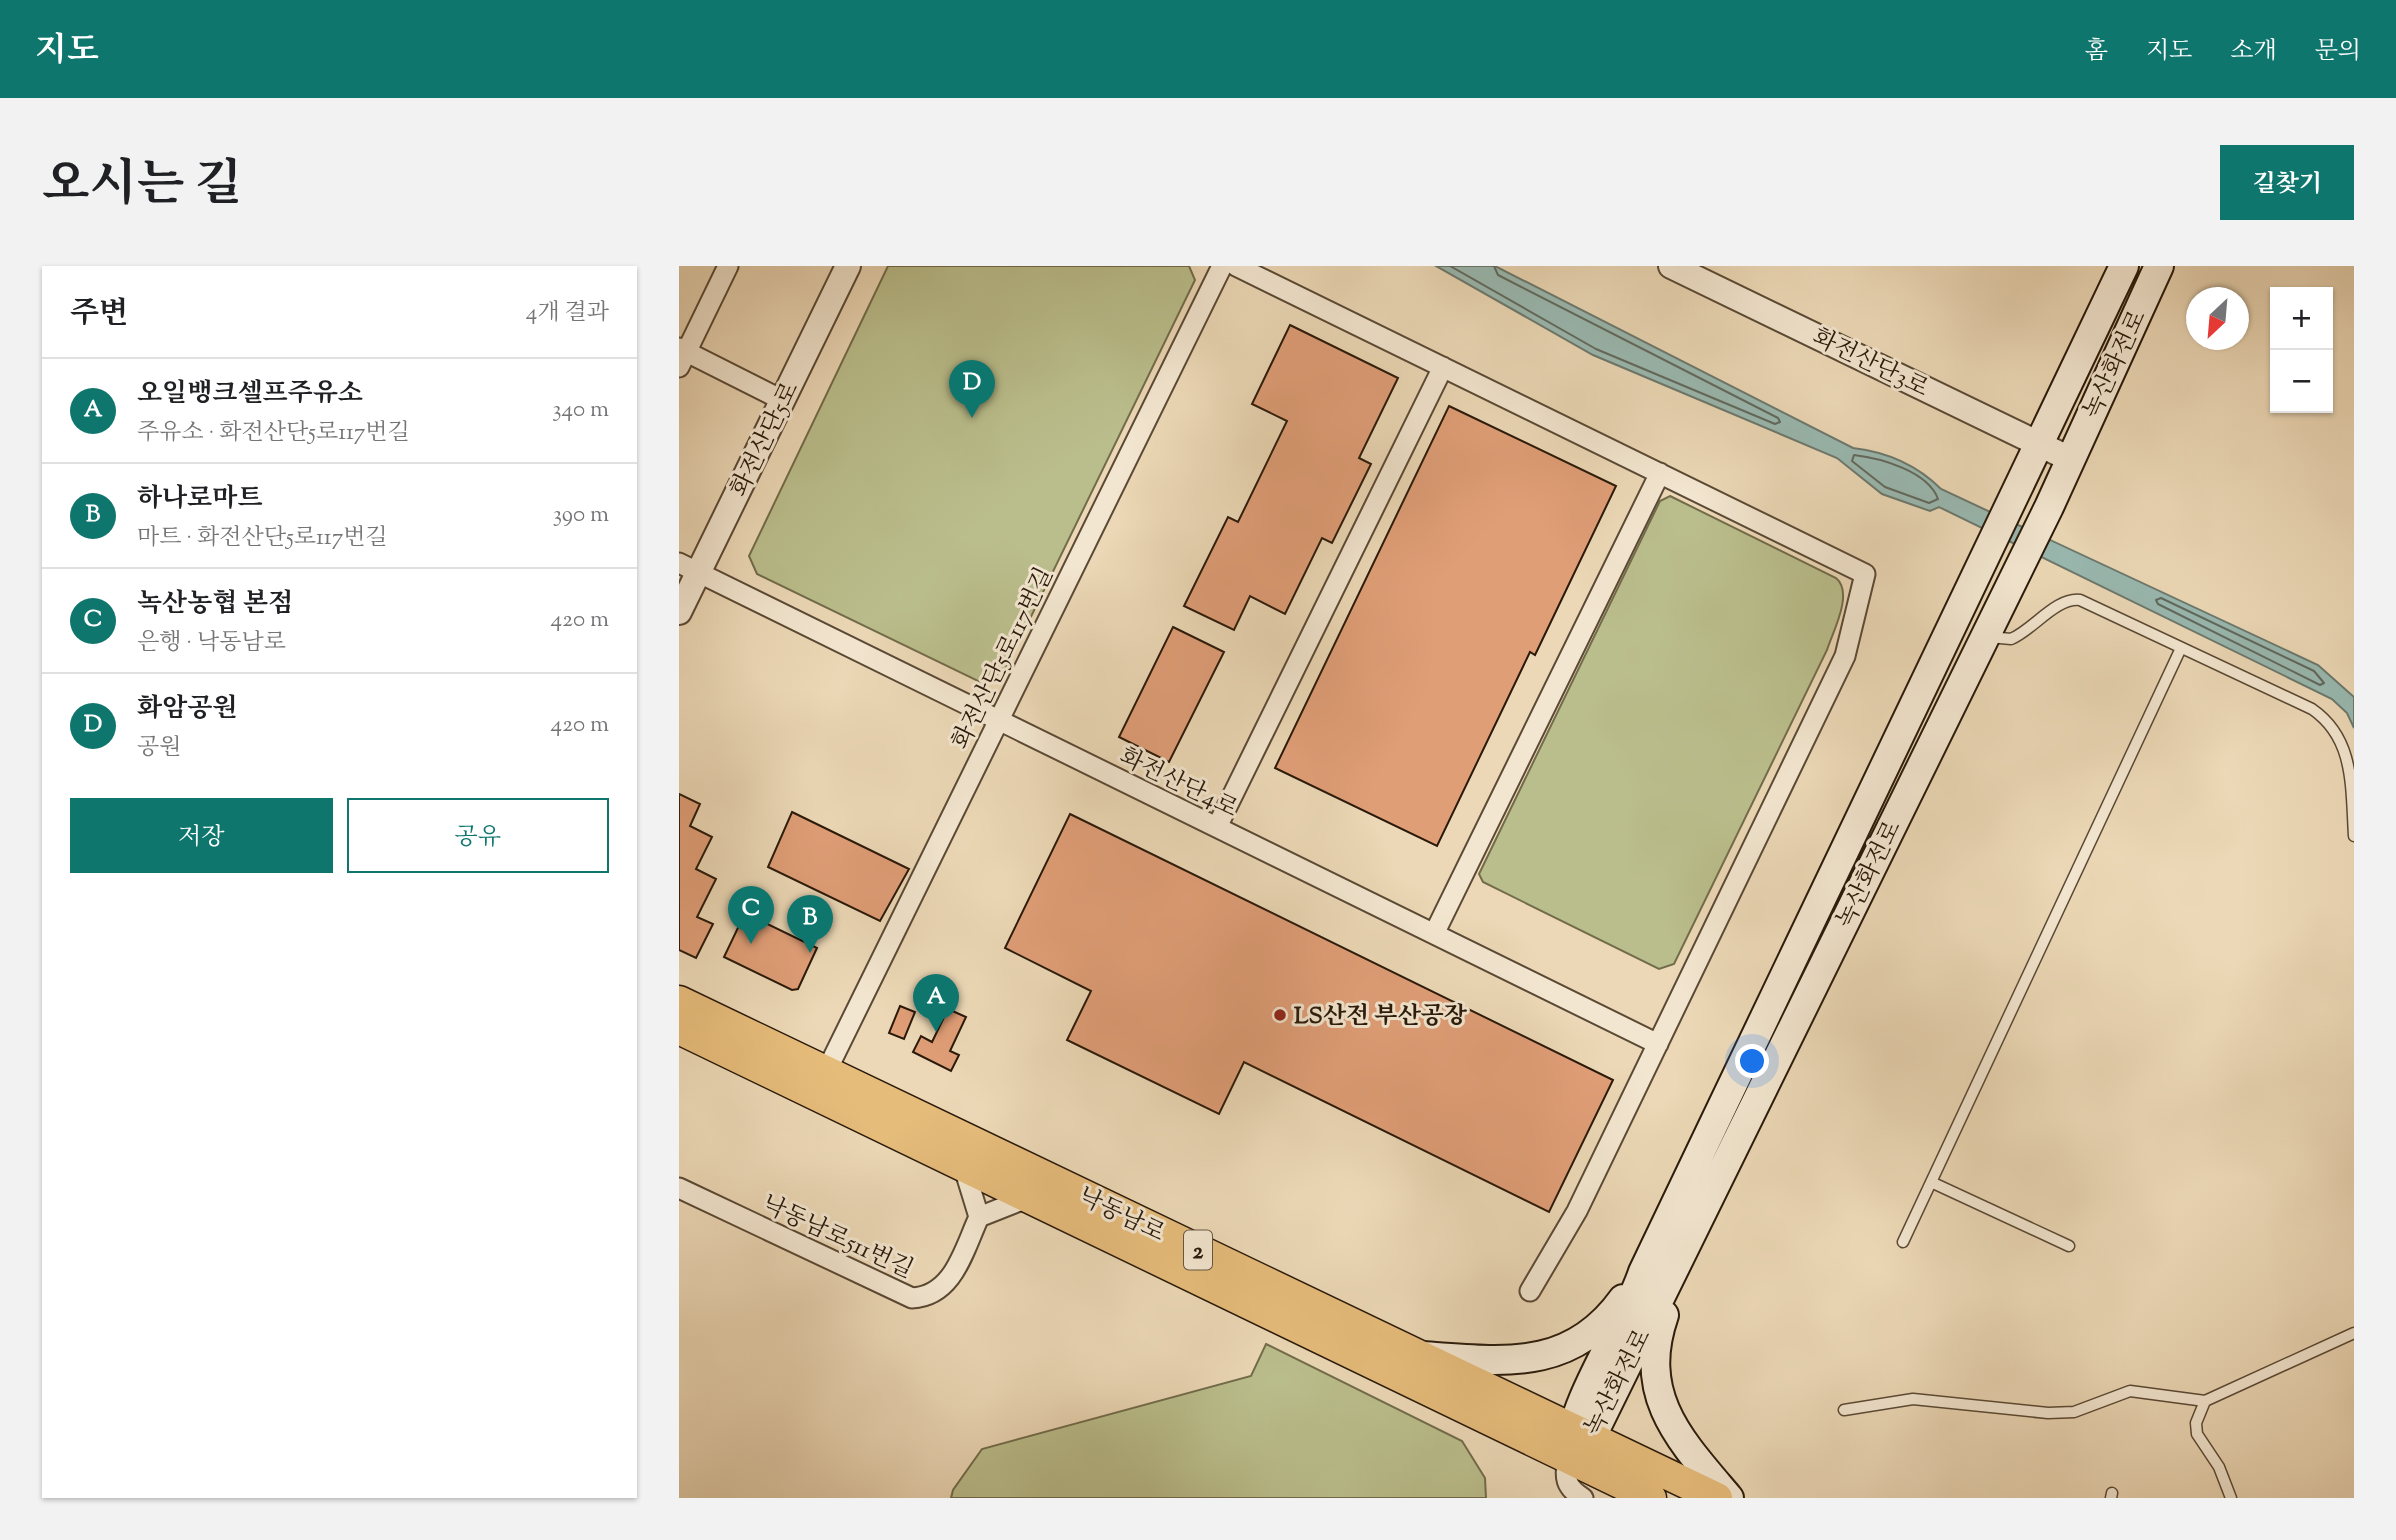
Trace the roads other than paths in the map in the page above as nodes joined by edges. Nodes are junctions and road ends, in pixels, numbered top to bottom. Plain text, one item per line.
1 (728, 266) edge
2 (848, 266) edge
3 (1222, 266) edge
4 (1236, 266) edge
5 (1671, 266) edge
6 (2124, 266) edge
7 (2159, 266) edge
8 (681, 355) edge
9 (1443, 367) junction
10 (782, 400) junction
11 (2038, 443) junction
12 (2070, 459) junction
13 (1660, 473) junction
14 (689, 568) edge
15 (679, 612) edge
16 (1985, 637) junction
17 (2181, 648) junction
18 (999, 720) junction
19 (1217, 827) junction
20 (2354, 836) edge
21 (1434, 934) junction
22 (679, 1001) edge
23 (679, 1030) edge
24 (1658, 1044) junction
25 (826, 1072) junction
26 (964, 1168) junction
27 (1931, 1182) junction
28 (679, 1188) edge
29 (1027, 1198) junction
30 (979, 1217) junction
31 (1688, 1242) junction
32 (1903, 1242) dead end
33 (2069, 1246) dead end
34 (1643, 1272) junction
35 (1530, 1290) dead end
36 (2354, 1333) edge
37 (1419, 1356) junction
38 (2206, 1401) junction
39 (1844, 1410) dead end
40 (1581, 1433) junction
41 (1568, 1458) junction
42 (1583, 1498) edge
43 (1651, 1498) edge
44 (1717, 1498) edge
45 (1729, 1498) edge
46 (2231, 1498) edge

1 - 8 street
2 - 10 street, 화전산단5로
3 - 18 street, 화전산단5로117번길
4 - 9 street
5 - 11 street, 화전산단3로
6 - 11 main road, 녹산화전로
7 - 12 main road, 녹산화전로
8 - 10 street
9 - 13 street
9 - 19 street
10 - 14 street, 화전산단5로
11 - 12 street, 화전산단3로
11 - 34 main road, 녹산화전로
12 - 16 main road, 녹산화전로
13 - 21 street
13 - 24 street
14 - 15 street, 화전산단5로
14 - 18 street, 화전산단4로
16 - 17 lane
16 - 31 main road, 녹산화전로
17 - 20 lane
17 - 27 lane
18 - 19 street, 화전산단4로
18 - 25 street, 화전산단5로117번길
19 - 21 street, 화전산단4로
21 - 24 street, 화전산단4로
22 - 25 main road, 낙동남로 / 2
23 - 26 main road, 낙동남로 / 2
24 - 35 street
25 - 37 main road, 낙동남로 / 2
26 - 29 main road, 낙동남로 / 2
26 - 30 street
27 - 32 lane
27 - 33 lane
28 - 30 street, 낙동남로511번길
29 - 30 street
29 - 41 main road, 낙동남로 / 2
31 - 40 main road, 녹산화전로
31 - 45 main road
34 - 37 main road
34 - 40 main road, 녹산화전로
36 - 38 lane
37 - 40 main road, 낙동남로 / 2
38 - 39 lane
38 - 46 lane
40 - 41 main road, 녹산화전로
40 - 44 main road, 낙동남로 / 2
41 - 42 street
41 - 43 main road, 낙동남로 / 2

